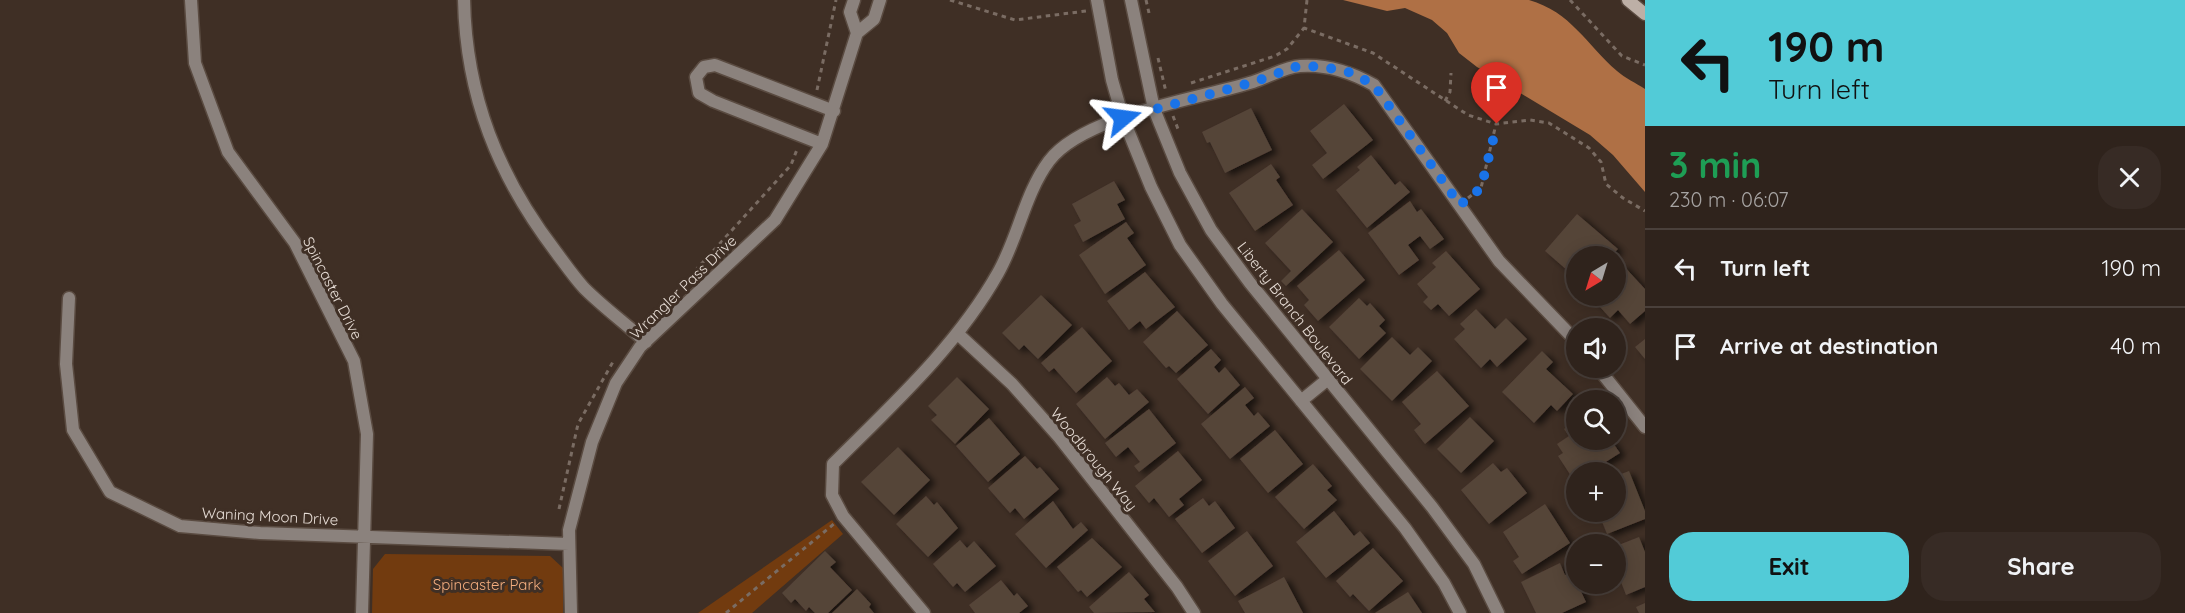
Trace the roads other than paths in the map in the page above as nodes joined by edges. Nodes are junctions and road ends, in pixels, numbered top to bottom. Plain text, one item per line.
1 (191, 0) edge
2 (464, 0) edge
3 (854, 0) edge
4 (880, 0) edge
5 (1628, 0) edge
6 (1138, 1) edge
7 (1097, 5) edge
8 (1645, 14) edge
9 (857, 33) junction
10 (1154, 109) junction
11 (834, 111) junction
12 (1123, 118) junction
13 (822, 144) junction
14 (69, 298) dead end
15 (1566, 331) edge
16 (958, 334) junction
17 (646, 342) junction
18 (1606, 378) edge
19 (1328, 380) junction
20 (1301, 401) junction
21 (1645, 427) edge
22 (363, 535) junction
23 (569, 544) junction
24 (362, 613) edge
25 (571, 613) edge
26 (924, 613) edge
27 (1194, 613) edge
28 (1460, 613) edge
29 (1498, 613) edge

1 - 22 street, Spincaster Drive
2 - 17 street
3 - 9 street, Wrangler Pass Drive
4 - 9 street, Wrangler Pass Drive
5 - 8 main road
6 - 10 street, Liberty Branch Boulevard
7 - 12 street
9 - 11 street, Wrangler Pass Drive
10 - 12 street
10 - 15 street
10 - 19 street, Liberty Branch Boulevard
11 - 13 street, Wrangler Pass Drive
11 - 13 street
12 - 16 street
12 - 20 street
13 - 17 street, Wrangler Pass Drive
14 - 22 street, Waning Moon Drive
16 - 26 street
16 - 27 street, Woodbrough Way
17 - 23 street, Wrangler Pass Drive
18 - 21 street
19 - 20 street
19 - 29 street, Liberty Branch Boulevard
20 - 28 street
22 - 23 street, Waning Moon Drive
22 - 24 street, Spincaster Drive
23 - 25 street, Wrangler Pass Drive

